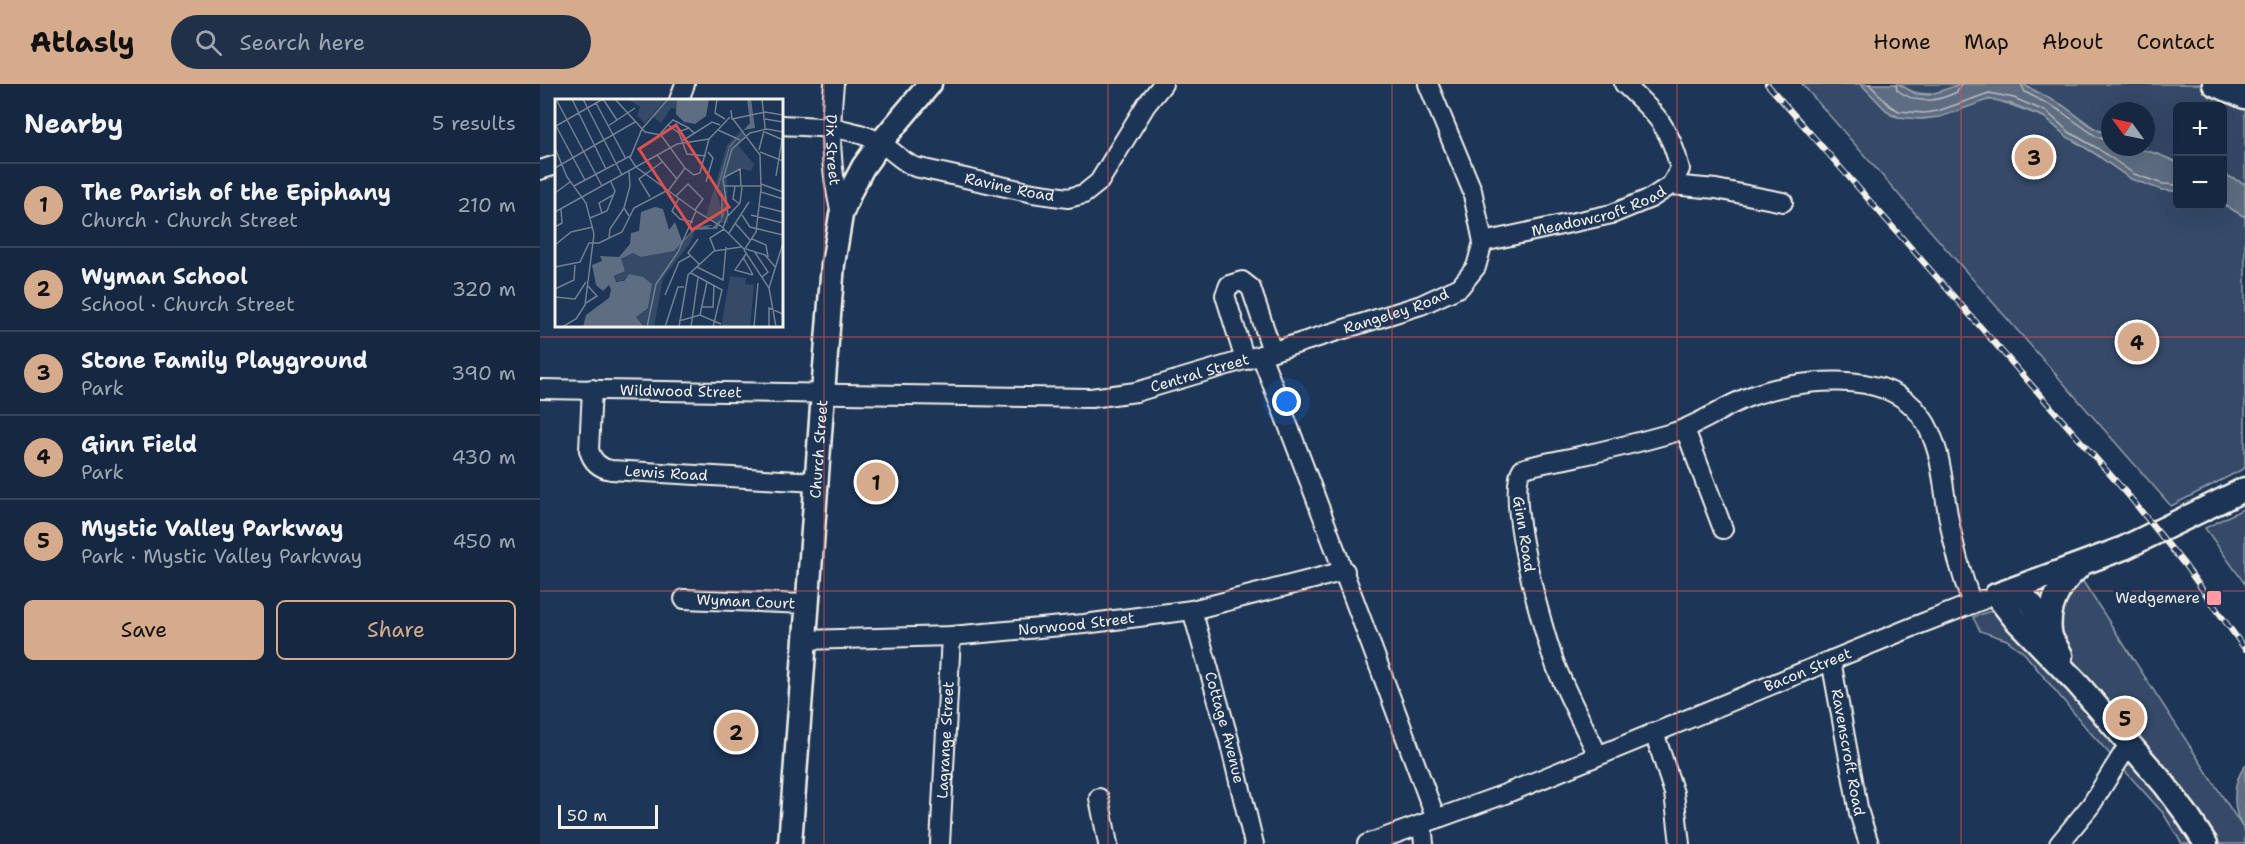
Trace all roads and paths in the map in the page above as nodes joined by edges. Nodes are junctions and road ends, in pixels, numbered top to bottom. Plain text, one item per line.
1 (685, 84) edge
2 (834, 84) edge
3 (930, 84) edge
4 (1163, 84) edge
5 (1428, 84) edge
6 (1624, 84) edge
7 (2214, 84) edge
8 (2245, 97) edge
9 (678, 99) edge
10 (783, 125) edge
11 (830, 128) junction
12 (881, 142) junction
13 (555, 165) edge
14 (540, 170) edge
15 (1671, 185) junction
16 (1783, 202) dead end
17 (841, 215) junction
18 (1482, 242) junction
19 (1259, 355) junction
20 (540, 389) edge
21 (592, 389) junction
22 (822, 393) junction
23 (1685, 429) junction
24 (816, 482) junction
25 (2245, 489) edge
26 (1723, 529) dead end
27 (2081, 565) junction
28 (1345, 571) junction
29 (2006, 592) junction
30 (684, 599) dead end
31 (1972, 603) junction
32 (807, 604) junction
33 (1192, 610) junction
34 (951, 636) junction
35 (2051, 638) junction
36 (803, 640) junction
37 (1831, 660) junction
38 (2076, 682) junction
39 (1654, 732) junction
40 (2129, 744) junction
41 (1598, 755) junction
42 (1099, 798) dead end
43 (1429, 821) junction
44 (790, 844) edge
45 (940, 844) edge
46 (1108, 844) edge
47 (1254, 844) edge
48 (1367, 844) edge
49 (1424, 844) edge
50 (1680, 844) edge
51 (1869, 844) edge
52 (2059, 844) edge
53 (2206, 844) edge

1 - 9 street
2 - 11 street, Dix Street
3 - 12 main road, Church Street
4 - 12 street, Ravine Road
5 - 18 street, Rangeley Road
6 - 15 street
7 - 8 main road
10 - 11 street
11 - 12 street
11 - 17 street, Dix Street
12 - 17 main road, Church Street
13 - 14 street
15 - 16 street, Meadowcroft Road
15 - 18 street, Meadowcroft Road
17 - 22 main road, Church Street
18 - 19 street, Rangeley Road
19 - 22 street, Central Street
19 - 28 street, Central Street
20 - 21 street, Wildwood Street
21 - 22 street, Wildwood Street
21 - 24 street, Lewis Road
22 - 24 main road, Church Street
23 - 26 street
23 - 31 street, Ginn Road
23 - 41 street, Ginn Road
24 - 32 main road, Church Street
25 - 27 main road, Bacon Street
27 - 29 main road, Bacon Street
27 - 35 main road
28 - 33 street, Norwood Street
28 - 43 street, Central Street
29 - 31 street, Bacon Street
29 - 35 main road
29 - 38 main road
30 - 32 street, Wyman Court
31 - 37 street, Bacon Street
32 - 36 main road, Church Street
33 - 34 street, Norwood Street
33 - 47 street, Cottage Avenue
34 - 36 street, Norwood Street
34 - 45 street, Lagrange Street
35 - 38 main road
36 - 44 main road, Church Street
37 - 39 street, Bacon Street
37 - 51 street, Ravenscroft Road
38 - 40 main road
39 - 41 street, Bacon Street
39 - 50 street
40 - 52 street
40 - 53 main road
41 - 43 street, Bacon Street
42 - 46 street
43 - 48 street, Bacon Street
43 - 49 street, Central Street

